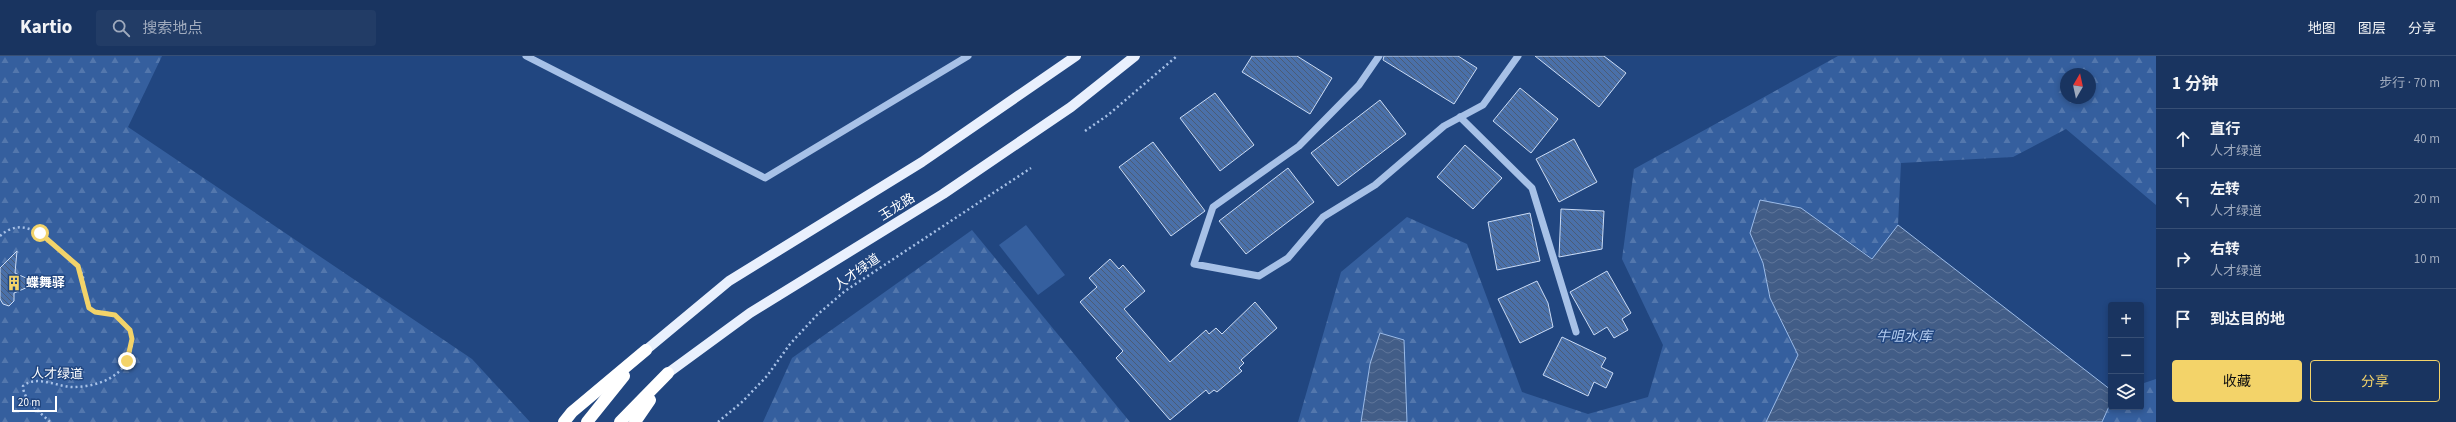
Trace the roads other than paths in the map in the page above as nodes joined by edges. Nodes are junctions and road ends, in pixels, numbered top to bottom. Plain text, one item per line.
1 (526, 56) edge
2 (968, 56) edge
3 (1076, 56) edge
4 (1135, 56) edge
5 (1379, 56) edge
6 (1518, 56) edge
7 (1460, 117) junction
8 (1576, 332) dead end
9 (646, 350) junction
10 (668, 373) junction
11 (564, 422) edge
12 (587, 422) edge
13 (620, 422) edge
14 (635, 422) edge

1 - 2 street
3 - 9 main road, 玉龙路
4 - 10 main road, 玉龙路
5 - 7 street
6 - 7 street
7 - 8 street
9 - 11 highway
9 - 12 highway
10 - 13 highway
10 - 14 highway

